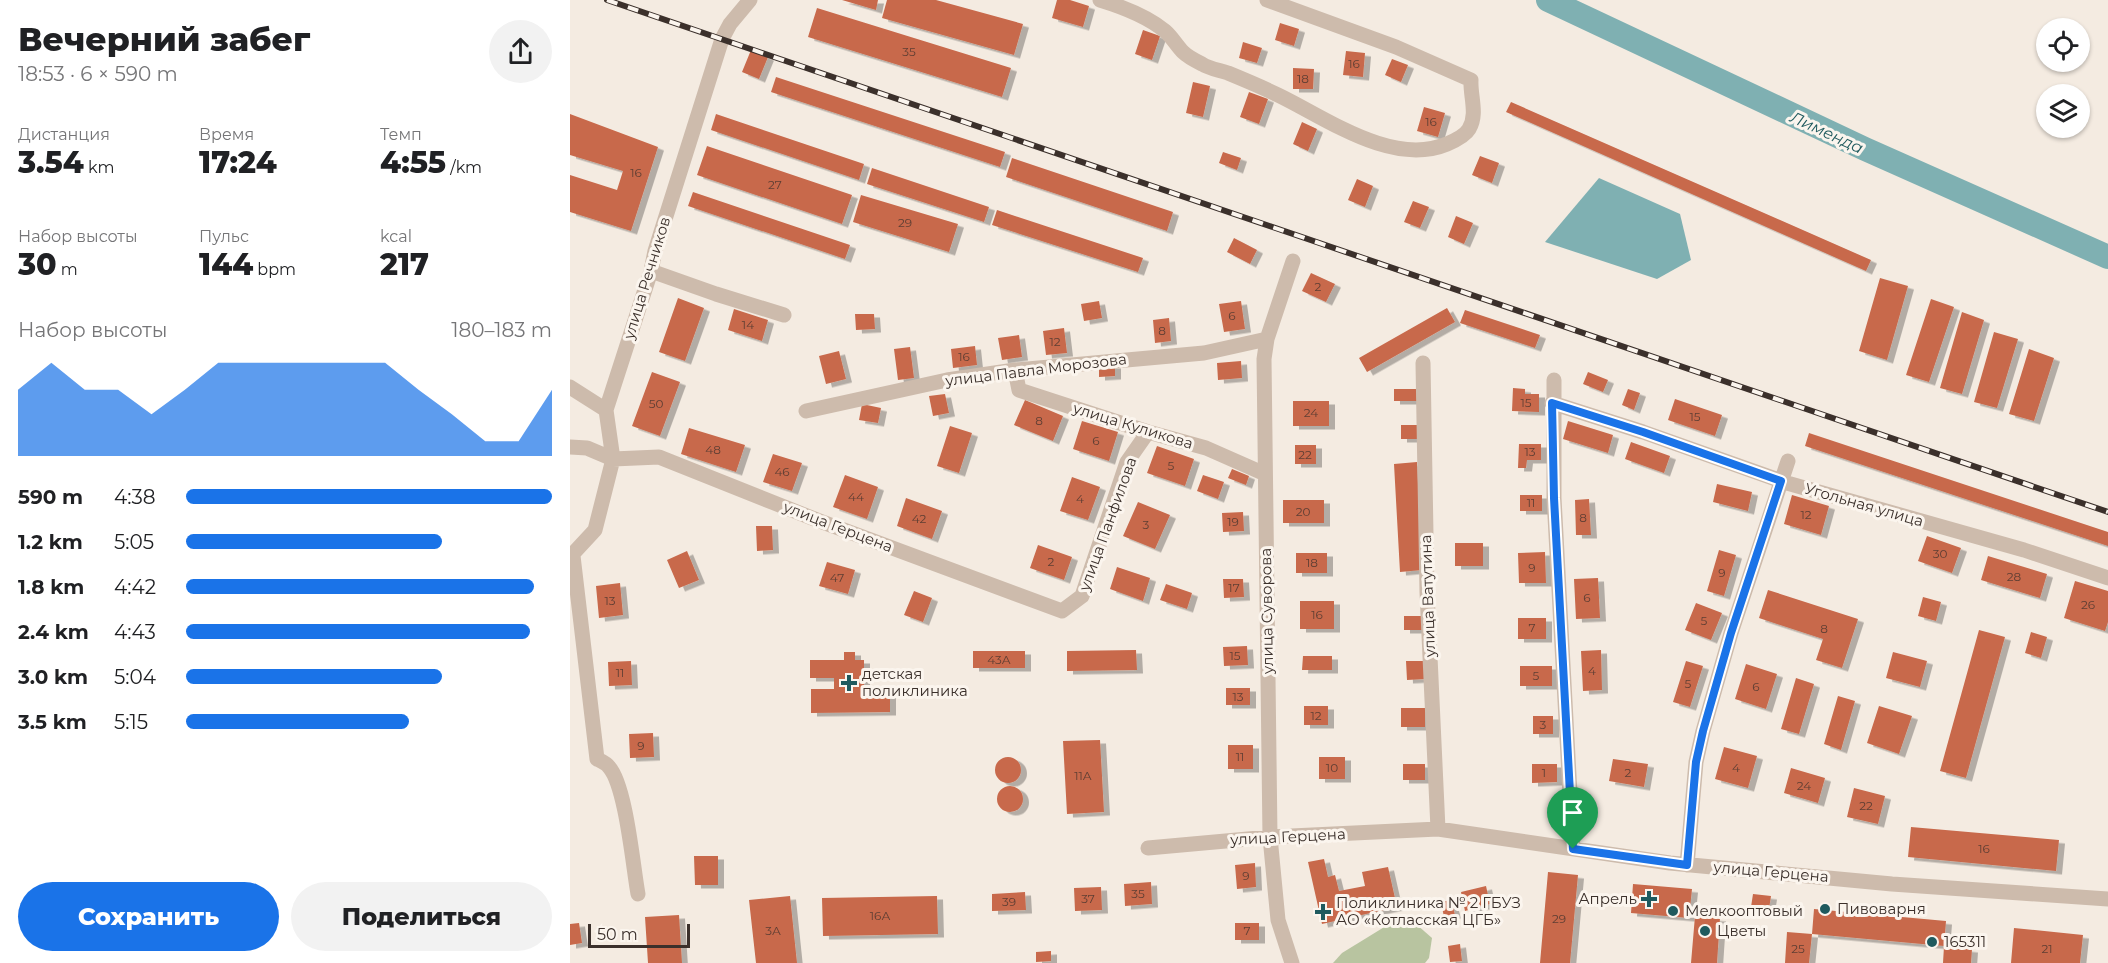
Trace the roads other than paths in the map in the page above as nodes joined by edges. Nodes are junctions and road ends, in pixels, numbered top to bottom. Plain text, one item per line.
1 (750, 0) edge
2 (1100, 0) edge
3 (1267, 0) edge
4 (1293, 261) dead end
5 (651, 271) junction
6 (784, 315) dead end
7 (1267, 339) junction
8 (1423, 363) dead end
9 (1015, 370) junction
10 (1554, 380) dead end
11 (570, 387) edge
12 (1552, 403) junction
13 (606, 410) junction
14 (806, 411) dead end
15 (1148, 432) junction
16 (570, 447) edge
17 (613, 459) junction
18 (1788, 462) dead end
19 (1266, 474) junction
20 (1781, 481) junction
21 (571, 556) edge
22 (2108, 579) edge
23 (1062, 611) joint
24 (1438, 829) junction
25 (1270, 837) junction
26 (1148, 848) dead end
27 (1573, 849) junction
28 (1687, 865) junction
29 (638, 894) dead end
30 (2108, 899) edge
31 (1292, 963) edge

1 - 5 street, улица Речников
2 - 3 street
4 - 7 street, улица Суворова
5 - 6 street
5 - 13 street, улица Речников
7 - 9 street, улица Павла Морозова
7 - 19 street, улица Суворова
8 - 24 street, улица Ватутина
9 - 14 street, улица Павла Морозова
9 - 15 street, улица Куликова
10 - 12 street
11 - 13 street
12 - 20 street, Угольная улица
12 - 27 street
13 - 17 street, улица Речников
15 - 19 street, улица Куликова
15 - 23 street, улица Панфилова
16 - 17 street
17 - 21 street, улица Речников
17 - 23 street, улица Герцена
18 - 20 street
19 - 25 street, улица Суворова
20 - 22 street, Угольная улица
20 - 28 street
21 - 29 street
24 - 25 street, улица Герцена
24 - 27 street, улица Герцена
25 - 26 street, улица Герцена
25 - 31 street, улица Суворова
27 - 28 street, улица Герцена
28 - 30 street, улица Герцена

